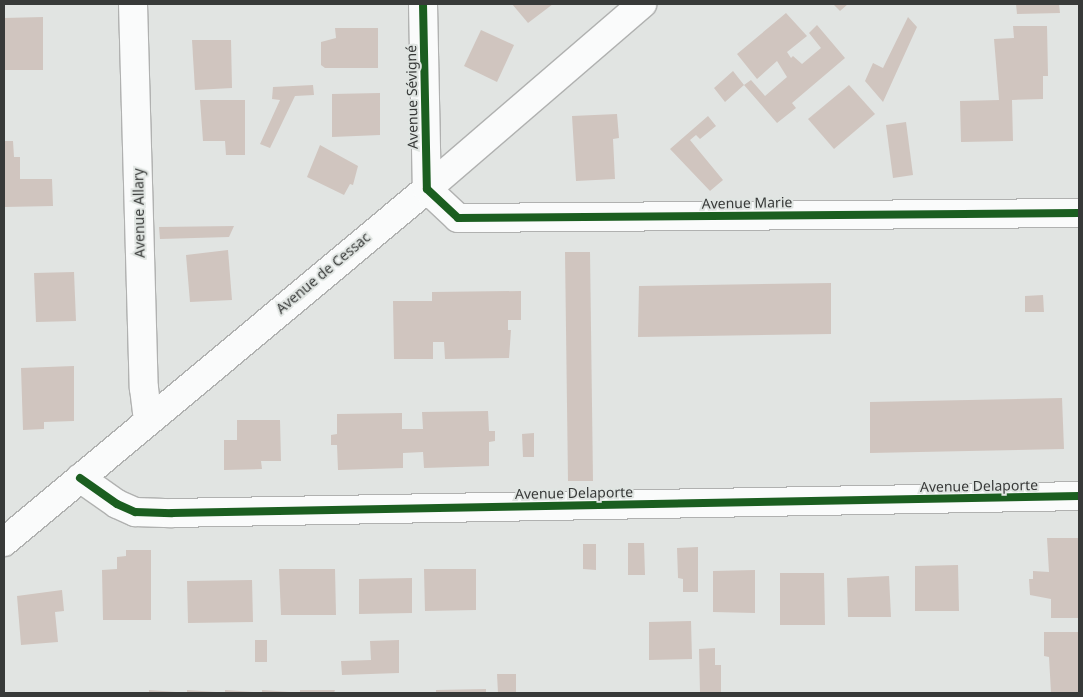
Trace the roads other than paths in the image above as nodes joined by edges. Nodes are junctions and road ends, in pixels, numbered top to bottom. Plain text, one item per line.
1 (134, 4) edge
2 (423, 4) edge
3 (642, 4) edge
4 (427, 189) junction
5 (1079, 213) edge
6 (148, 421) junction
7 (80, 478) junction
8 (1079, 496) edge
9 (4, 542) edge

1 - 6 street, Avenue Allary
2 - 4 street, Avenue Sévigné
3 - 4 street, Avenue de Cessac
4 - 5 street, Avenue Marie
4 - 6 street, Avenue de Cessac
6 - 7 street, Avenue de Cessac
7 - 8 street, Avenue Delaporte
7 - 9 street, Avenue de Cessac

